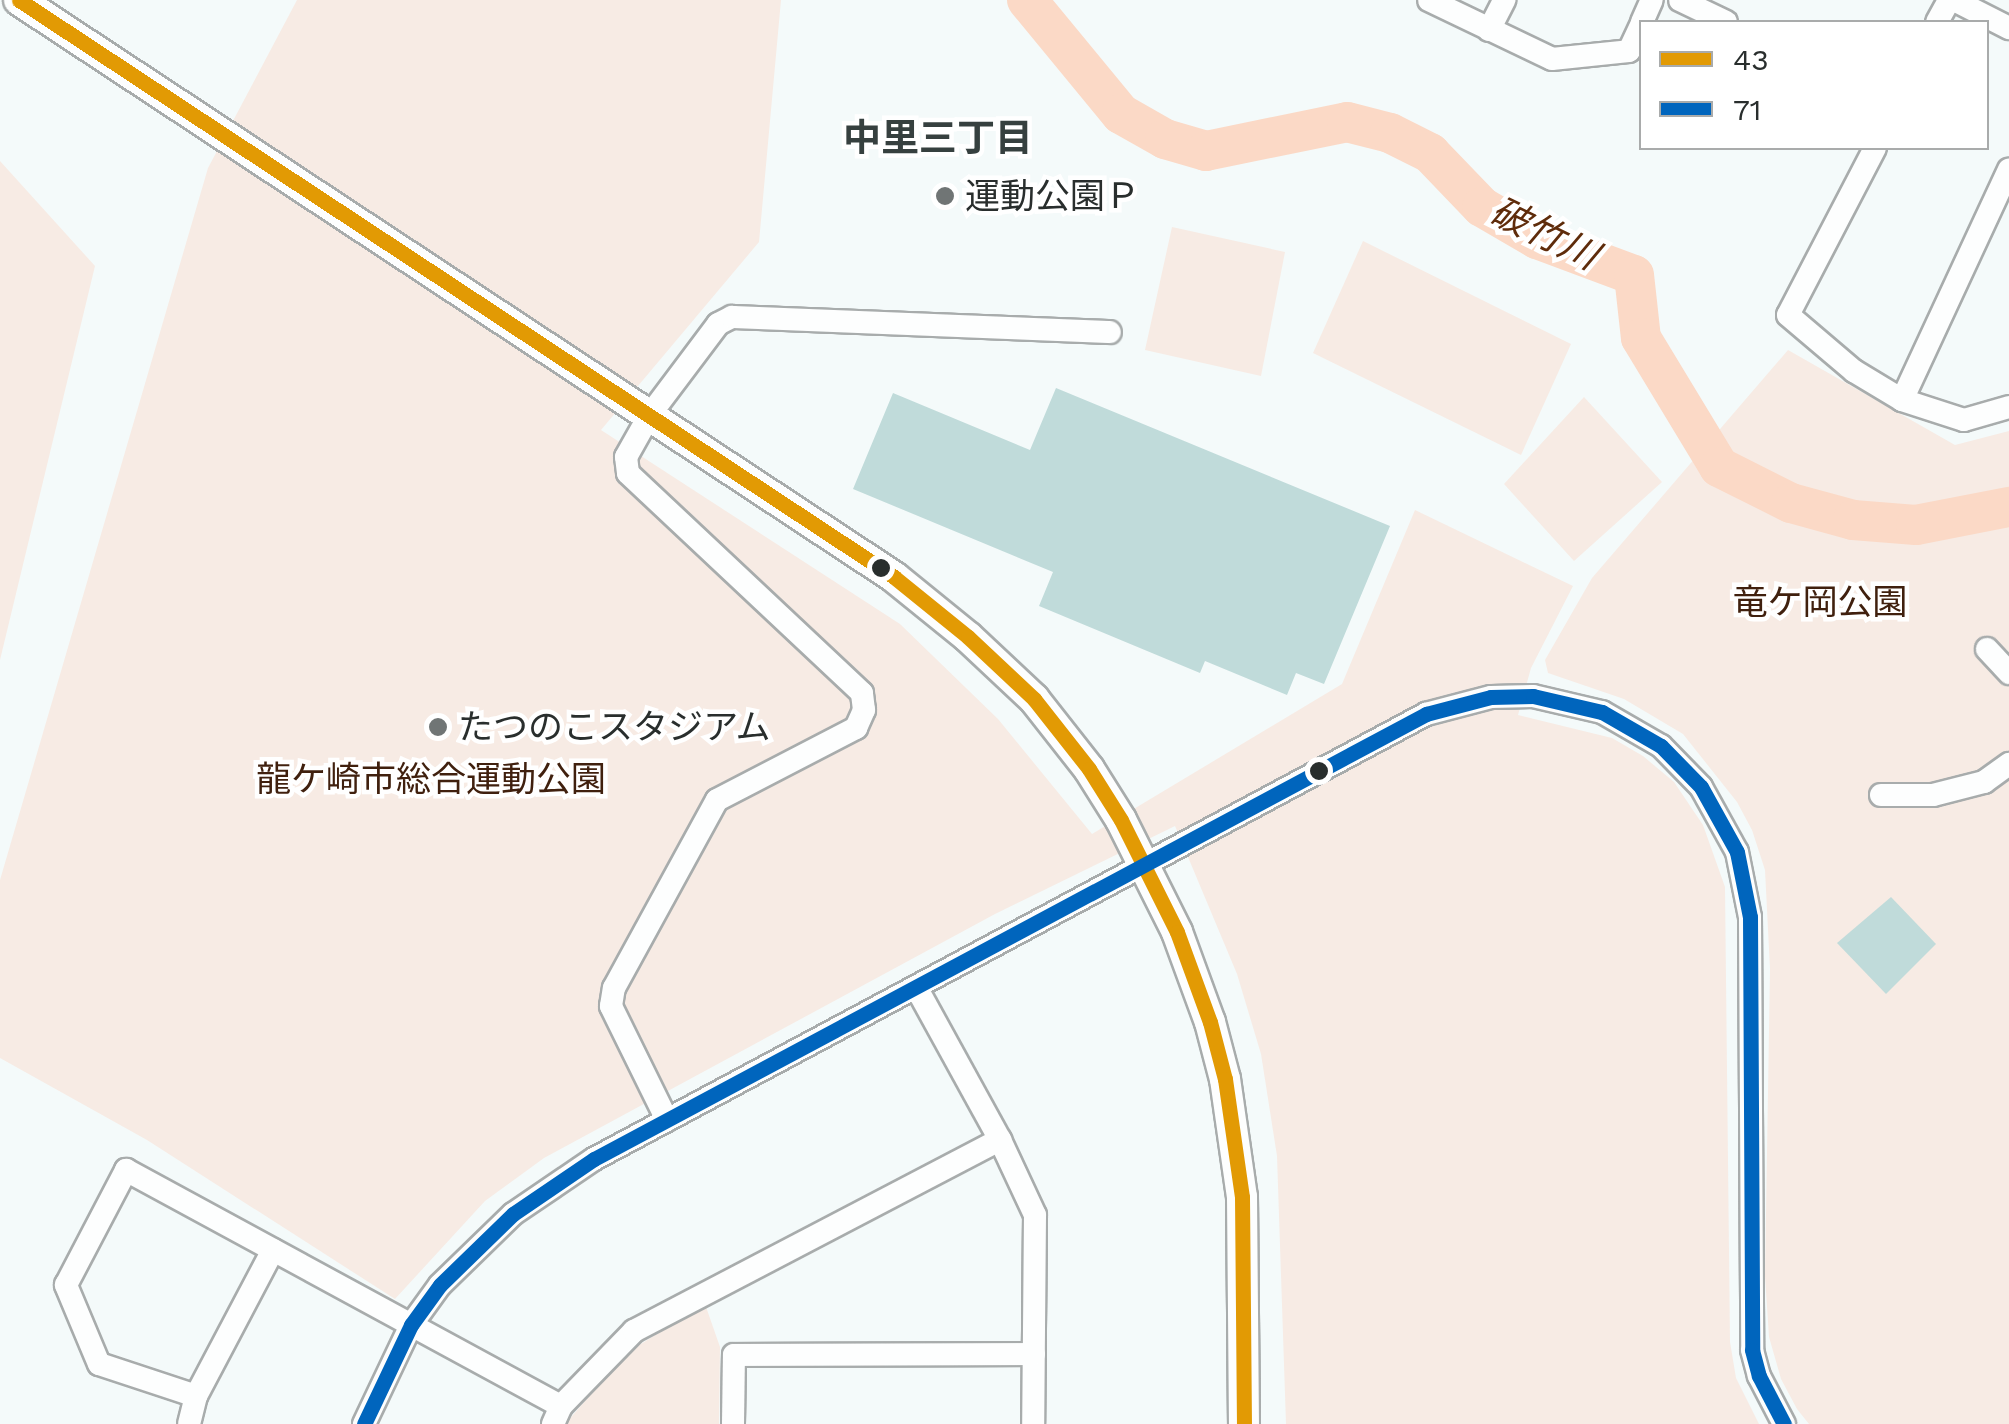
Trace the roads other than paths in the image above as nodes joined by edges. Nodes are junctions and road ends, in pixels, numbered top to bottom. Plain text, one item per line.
1 (19, 0) edge
2 (1428, 0) edge
3 (1504, 0) edge
4 (1680, 0) edge
5 (1951, 0) edge
6 (1722, 20) edge
7 (2009, 28) edge
8 (1489, 30) junction
9 (1639, 30) edge
10 (1874, 150) edge
11 (2009, 170) edge
12 (1110, 332) dead end
13 (1902, 400) junction
14 (2009, 408) edge
15 (649, 416) junction
16 (1988, 649) dead end
17 (2009, 673) edge
18 (2009, 764) edge
19 (1881, 795) dead end
20 (1144, 862) junction
21 (916, 987) junction
22 (667, 1120) junction
23 (1000, 1140) junction
24 (273, 1250) junction
25 (411, 1325) junction
26 (1034, 1354) junction
27 (196, 1396) junction
28 (557, 1415) edge
29 (189, 1424) edge
30 (364, 1424) edge
31 (733, 1424) edge
32 (1033, 1424) edge
33 (1244, 1424) edge
34 (1784, 1424) edge

1 - 15 main road
2 - 8 street
3 - 8 street
4 - 6 street
5 - 7 street
8 - 9 street
10 - 13 street
11 - 13 street
12 - 15 street
13 - 14 street
15 - 20 main road
15 - 22 street
16 - 17 street
18 - 19 street
20 - 21 street
20 - 33 main road
20 - 34 street
21 - 22 street
21 - 23 street
22 - 25 street
23 - 26 street
23 - 28 street
24 - 25 street
24 - 27 street
24 - 27 street
25 - 28 street
25 - 30 street
26 - 31 street
26 - 32 street
27 - 29 street

